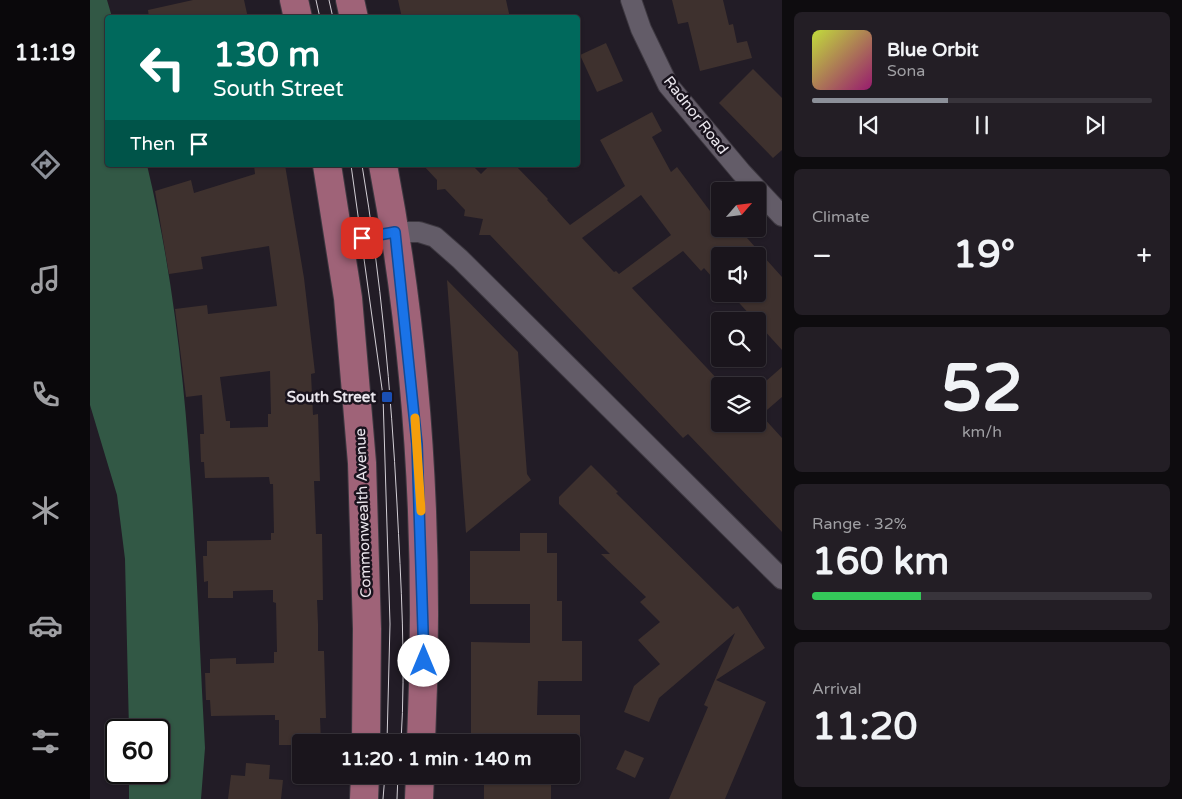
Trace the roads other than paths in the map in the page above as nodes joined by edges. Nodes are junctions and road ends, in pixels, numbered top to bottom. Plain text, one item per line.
1 (294, 0) edge
2 (350, 0) edge
3 (631, 0) edge
4 (297, 15) edge
5 (353, 15) edge
6 (327, 167) edge
7 (383, 167) edge
8 (782, 216) edge
9 (395, 232) junction
10 (340, 242) junction
11 (782, 579) edge
12 (366, 734) edge
13 (422, 734) edge
14 (365, 784) edge
15 (420, 784) edge
16 (364, 799) edge
17 (419, 799) edge

1 - 4 main road
2 - 5 main road
3 - 8 street, Radnor Road
6 - 10 main road, Commonwealth Avenue
7 - 9 main road
9 - 10 street
9 - 11 street
9 - 13 main road
10 - 12 main road, Commonwealth Avenue
14 - 16 main road
15 - 17 main road

